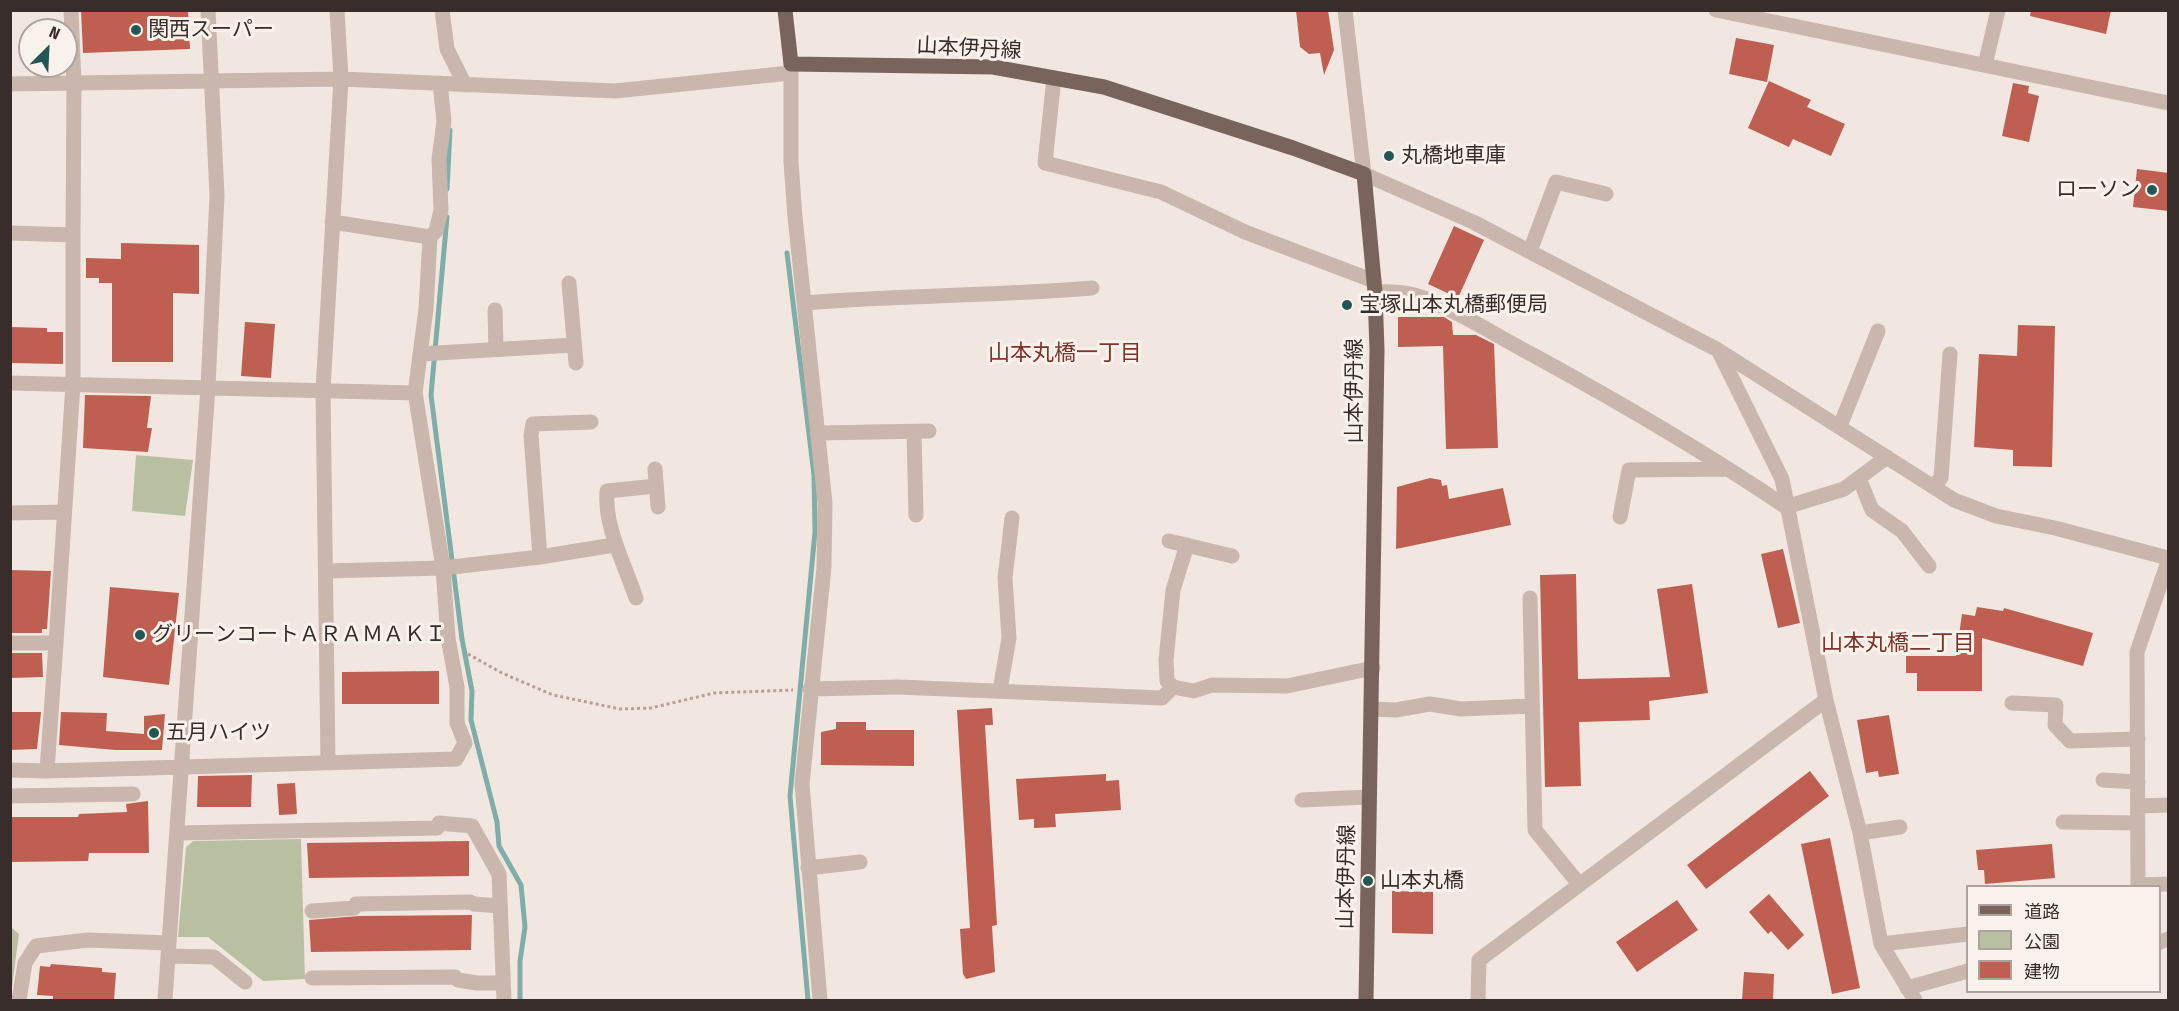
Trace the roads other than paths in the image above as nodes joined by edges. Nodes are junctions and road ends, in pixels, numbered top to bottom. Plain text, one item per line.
1 (71, 10) edge
2 (208, 10) edge
3 (337, 10) edge
4 (442, 10) edge
5 (785, 10) edge
6 (1346, 10) edge
7 (1998, 10) edge
8 (1719, 11) edge
9 (1985, 65) junction
10 (790, 69) junction
11 (1054, 78) junction
12 (341, 79) junction
13 (212, 80) junction
14 (440, 83) junction
15 (10, 84) edge
16 (74, 84) junction
17 (465, 85) junction
18 (2169, 103) edge
19 (1364, 174) junction
20 (1606, 194) dead end
21 (332, 222) junction
22 (10, 233) edge
23 (73, 235) junction
24 (430, 237) junction
25 (1530, 251) junction
26 (569, 283) dead end
27 (1374, 286) junction
28 (1092, 288) dead end
29 (805, 303) junction
30 (495, 310) dead end
31 (1878, 331) dead end
32 (574, 345) junction
33 (496, 349) junction
34 (1718, 350) junction
35 (420, 354) junction
36 (1950, 354) dead end
37 (576, 363) dead end
38 (10, 383) edge
39 (73, 384) junction
40 (208, 387) junction
41 (323, 390) junction
42 (415, 392) junction
43 (532, 408) dead end
44 (591, 422) dead end
45 (533, 424) junction
46 (1840, 426) junction
47 (819, 433) junction
48 (1887, 457) junction
49 (655, 469) dead end
50 (1728, 469) junction
51 (1859, 478) junction
52 (656, 486) junction
53 (1933, 486) junction
54 (658, 507) dead end
55 (911, 507) dead end
56 (1786, 507) junction
57 (64, 512) junction
58 (10, 513) edge
59 (1620, 517) dead end
60 (1012, 518) dead end
61 (1169, 541) dead end
62 (614, 545) junction
63 (1187, 545) junction
64 (1232, 556) dead end
65 (540, 557) junction
66 (2169, 560) edge
67 (1929, 566) dead end
68 (443, 568) junction
69 (326, 571) junction
70 (636, 598) dead end
71 (1530, 598) dead end
72 (10, 643) edge
73 (56, 643) junction
74 (1373, 668) junction
75 (1173, 687) junction
76 (810, 689) junction
77 (1000, 690) junction
78 (1826, 700) junction
79 (2012, 703) dead end
80 (1531, 706) junction
81 (1372, 709) junction
82 (2138, 739) junction
83 (328, 762) junction
84 (181, 766) junction
85 (10, 770) edge
86 (46, 771) junction
87 (2103, 780) dead end
88 (2138, 782) junction
89 (133, 794) dead end
90 (10, 796) edge
91 (1369, 797) junction
92 (1302, 800) dead end
93 (2138, 806) junction
94 (2169, 806) edge
95 (2063, 822) dead end
96 (2138, 823) junction
97 (1900, 827) dead end
98 (177, 833) junction
99 (1860, 833) junction
100 (860, 862) dead end
101 (808, 868) junction
102 (1579, 884) junction
103 (2169, 884) edge
104 (2138, 885) edge
105 (2154, 885) edge
106 (500, 906) junction
107 (312, 911) dead end
108 (1966, 934) edge
109 (1881, 944) junction
110 (169, 950) junction
111 (1966, 972) edge
112 (312, 978) dead end
113 (245, 982) dead end
114 (503, 983) junction
115 (1911, 994) edge
116 (19, 1000) edge
117 (165, 1000) edge
118 (504, 1000) edge
119 (820, 1000) edge
120 (1366, 1000) edge
121 (1478, 1000) edge

1 - 16 street
2 - 13 street
3 - 12 street
4 - 17 street
5 - 10 main road
6 - 19 street
7 - 9 street
8 - 9 street
9 - 18 street
10 - 11 main road, 山本伊丹線
10 - 17 street
10 - 29 street
11 - 19 main road, 山本伊丹線
11 - 27 street
12 - 13 street
12 - 14 street
12 - 21 street
13 - 16 street
13 - 40 street
14 - 17 street
14 - 24 street
15 - 16 street
16 - 23 street
19 - 25 street
19 - 27 main road, 山本伊丹線
20 - 25 street
21 - 24 street
21 - 41 street
22 - 23 street
23 - 39 street
24 - 35 street
25 - 34 street
26 - 32 street
27 - 50 street
27 - 74 main road, 山本伊丹線
28 - 29 street
29 - 47 street
30 - 33 street
31 - 46 street
32 - 33 street
32 - 37 street
33 - 35 street
34 - 46 street
34 - 56 street
35 - 42 street
36 - 53 street
38 - 39 street
39 - 40 street
39 - 57 street
40 - 41 street
40 - 84 street
41 - 42 street
41 - 69 street
42 - 68 street
43 - 45 street
44 - 45 street
45 - 65 street
46 - 48 street
47 - 55 street
47 - 76 street
48 - 51 street
48 - 53 street
49 - 52 street
50 - 56 street
50 - 59 street
51 - 56 street
51 - 67 street
52 - 54 street
52 - 62 street
53 - 66 street
56 - 78 street
57 - 58 street
57 - 73 street
60 - 77 street
61 - 63 street
62 - 65 street
62 - 70 street
63 - 64 street
63 - 75 street
65 - 68 street
66 - 82 street
68 - 69 street
68 - 83 street
69 - 83 street
71 - 80 street
72 - 73 street
73 - 86 street
74 - 75 street
74 - 81 main road, 山本伊丹線
75 - 77 street
76 - 77 street
76 - 101 street
78 - 99 street
78 - 102 street
79 - 82 street
80 - 81 street
80 - 102 street
81 - 91 main road, 山本伊丹線
82 - 88 street
83 - 84 street
84 - 86 street
84 - 98 street
85 - 86 street
87 - 88 street
88 - 93 street
89 - 90 street
91 - 92 street
91 - 120 main road, 山本伊丹線
93 - 94 street
93 - 96 street
95 - 96 street
96 - 104 street
97 - 99 street
98 - 106 street
98 - 110 street
99 - 109 street
100 - 101 street
101 - 119 street
102 - 121 street
103 - 105 street
106 - 107 street
106 - 114 street
108 - 109 street
109 - 115 street
110 - 113 street
110 - 116 street
110 - 117 street
111 - 115 street
112 - 114 street
114 - 118 street

